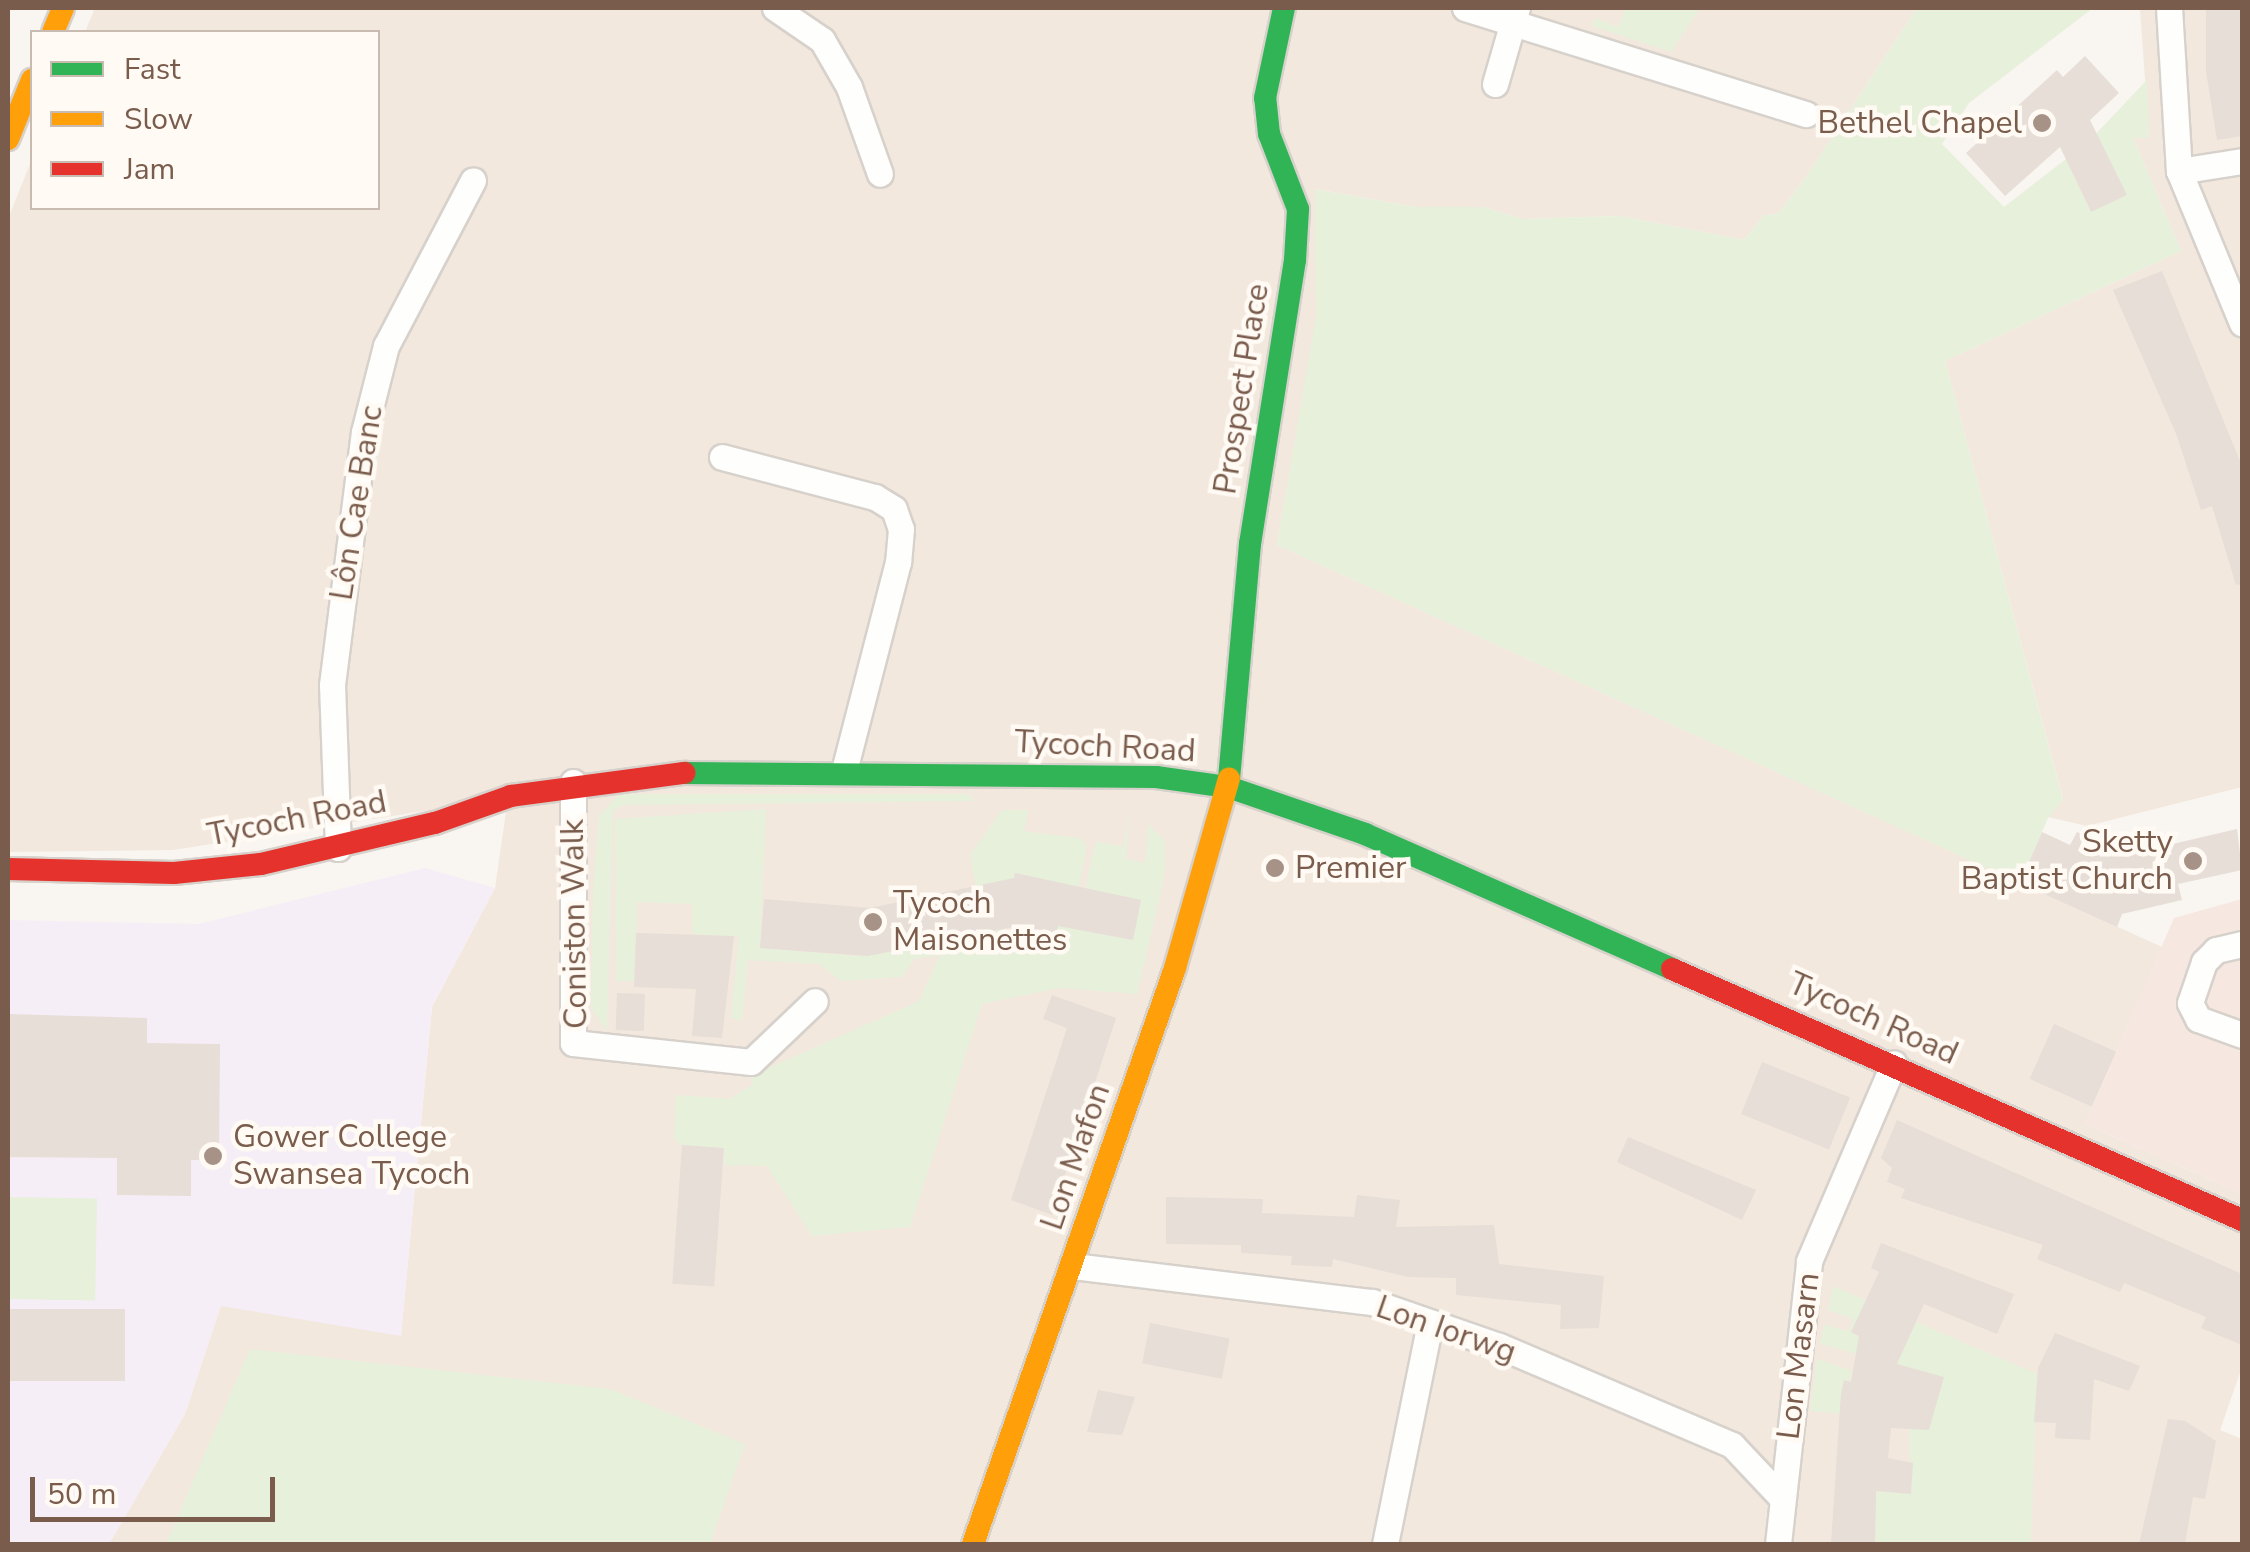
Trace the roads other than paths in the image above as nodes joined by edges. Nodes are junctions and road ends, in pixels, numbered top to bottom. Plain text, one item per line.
1 (775, 8) edge
2 (1284, 8) edge
3 (1465, 8) edge
4 (2170, 8) edge
5 (1515, 14) edge
6 (1494, 84) dead end
7 (30, 85) edge
8 (1806, 114) dead end
9 (8, 140) edge
10 (2242, 161) edge
11 (2180, 171) junction
12 (880, 174) dead end
13 (473, 180) dead end
14 (2242, 324) edge
15 (722, 458) dead end
16 (844, 771) junction
17 (573, 782) junction
18 (1228, 787) junction
19 (338, 848) junction
20 (8, 869) edge
21 (2242, 944) edge
22 (815, 1001) dead end
23 (2242, 1035) edge
24 (1894, 1063) junction
25 (2242, 1220) edge
26 (1073, 1266) junction
27 (1430, 1323) junction
28 (1781, 1497) junction
29 (973, 1544) edge
30 (1384, 1544) edge
31 (1778, 1544) edge

1 - 12 street
2 - 18 street, Prospect Place
3 - 5 street
4 - 11 street
5 - 6 street
5 - 8 street
7 - 9 street
10 - 11 street
11 - 14 street
13 - 19 street, Lôn Cae Banc
15 - 16 street
16 - 17 street, Tycoch Road
16 - 18 street, Tycoch Road
17 - 19 street, Tycoch Road
17 - 22 street, Coniston Walk
18 - 24 street, Tycoch Road
18 - 26 street, Lon Mafon
19 - 20 street, Tycoch Road
21 - 23 street
24 - 25 street, Tycoch Road
24 - 28 street, Lon Masarn
26 - 27 street, Lon Iorwg
26 - 29 street, Lon Mafon
27 - 28 street, Lon Iorwg
27 - 30 street
28 - 31 street, Lon Masarn

